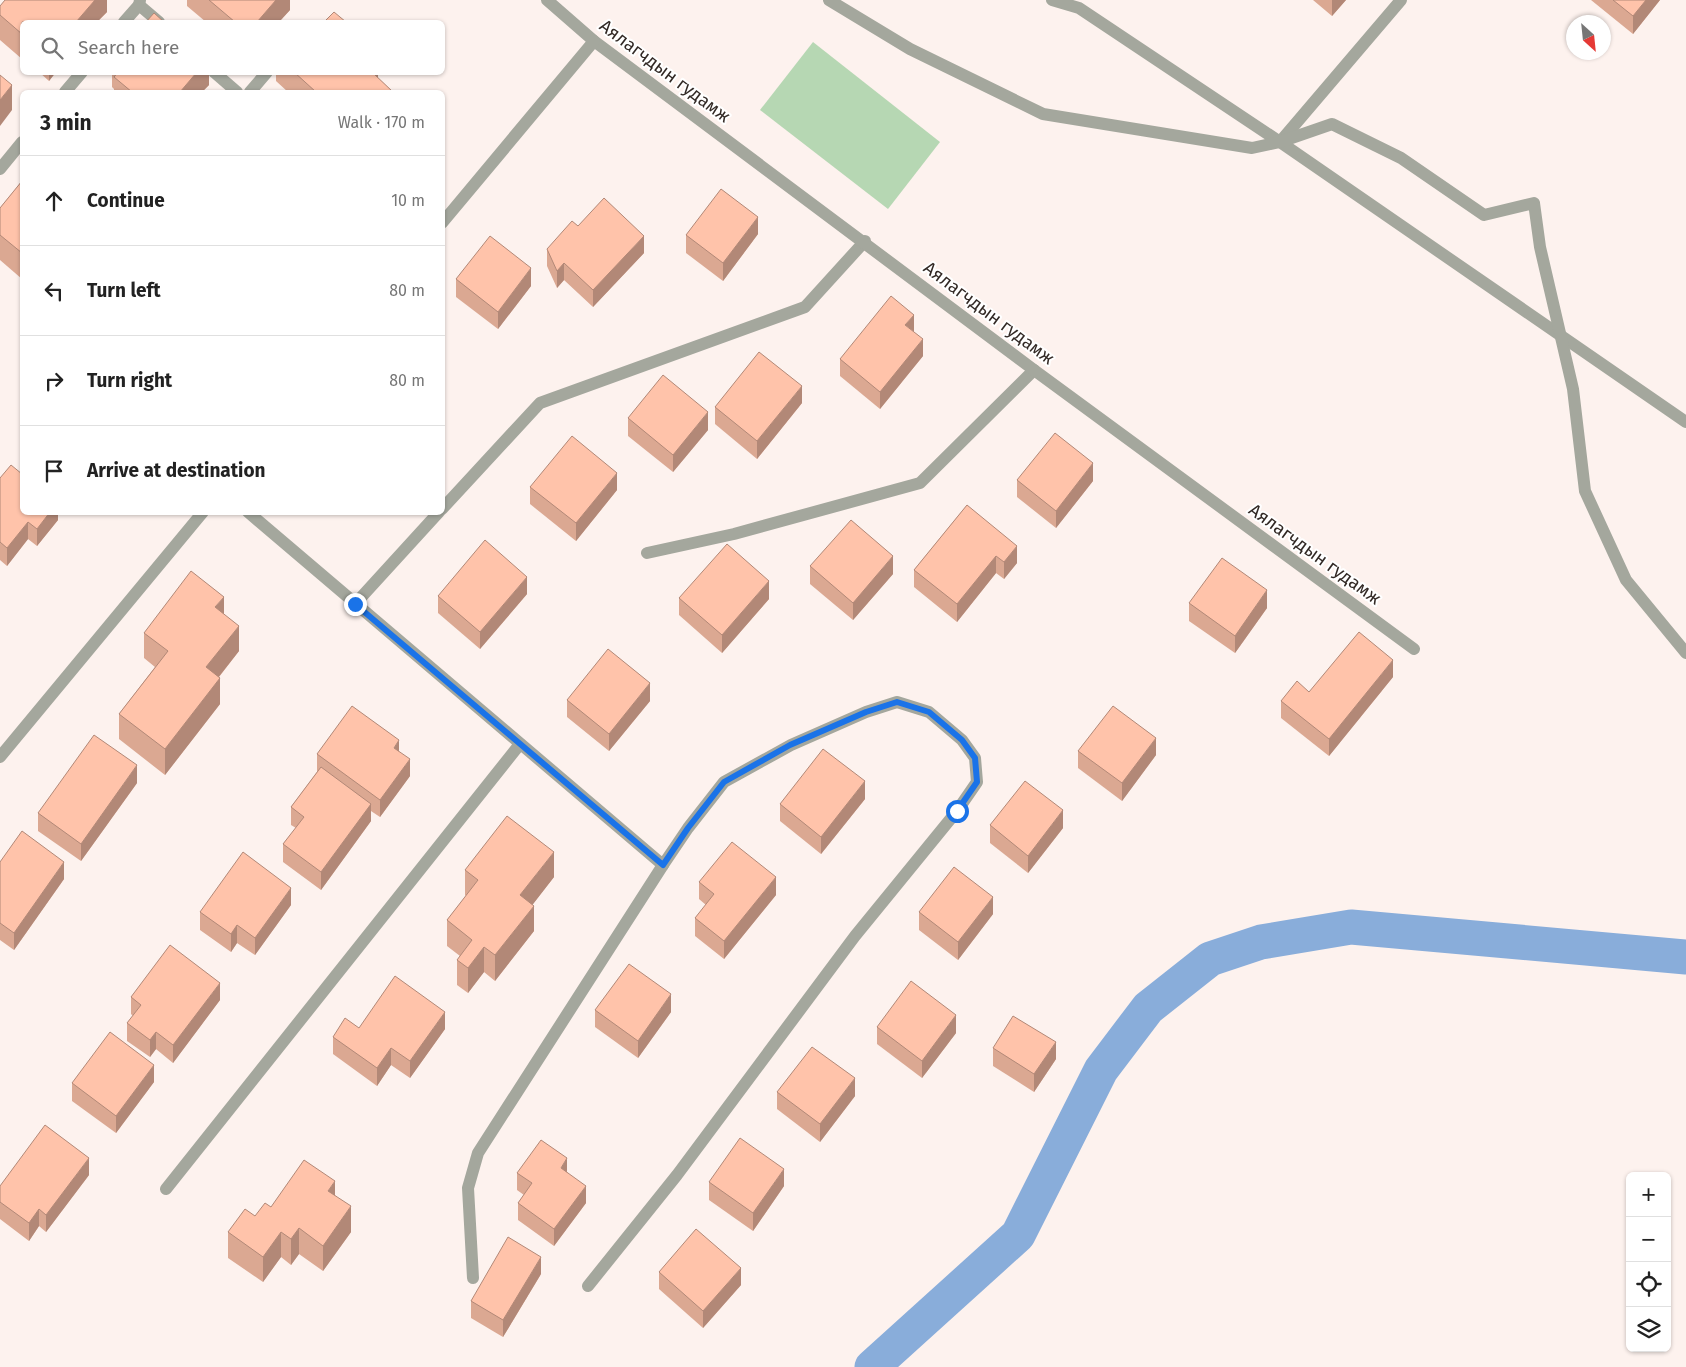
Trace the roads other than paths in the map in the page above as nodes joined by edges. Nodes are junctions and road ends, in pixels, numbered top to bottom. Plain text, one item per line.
1 (547, 0) edge
2 (829, 0) edge
3 (1052, 0) edge
4 (1400, 0) edge
5 (139, 2) edge
6 (1082, 4) edge
7 (126, 20) edge
8 (156, 20) edge
9 (594, 41) junction
10 (79, 75) edge
11 (217, 75) edge
12 (264, 75) edge
13 (67, 90) edge
14 (235, 90) edge
15 (252, 90) edge
16 (1280, 142) junction
17 (20, 144) edge
18 (0, 169) edge
19 (445, 219) edge
20 (865, 241) junction
21 (1034, 370) junction
22 (1686, 422) edge
23 (445, 506) edge
24 (201, 515) edge
25 (251, 515) edge
26 (436, 515) edge
27 (647, 554) dead end
28 (355, 604) junction
29 (1414, 649) dead end
30 (1686, 652) edge
31 (520, 744) junction
32 (0, 757) edge
33 (663, 865) junction
34 (166, 1189) dead end
35 (473, 1278) dead end
36 (588, 1286) dead end

1 - 9 street, Аялагчдын гудамж
2 - 16 street
3 - 6 street
4 - 16 street
5 - 7 street
5 - 8 street
6 - 16 street
9 - 19 street
9 - 20 street, Аялагчдын гудамж
10 - 13 street
11 - 14 street
12 - 15 street
16 - 22 street
16 - 30 street
17 - 18 street
20 - 21 street, Аялагчдын гудамж
20 - 23 street
21 - 27 street
21 - 29 street, Аялагчдын гудамж
24 - 32 street
25 - 28 street
26 - 28 street
28 - 31 street
31 - 33 street
31 - 34 street
33 - 35 street
33 - 36 street

